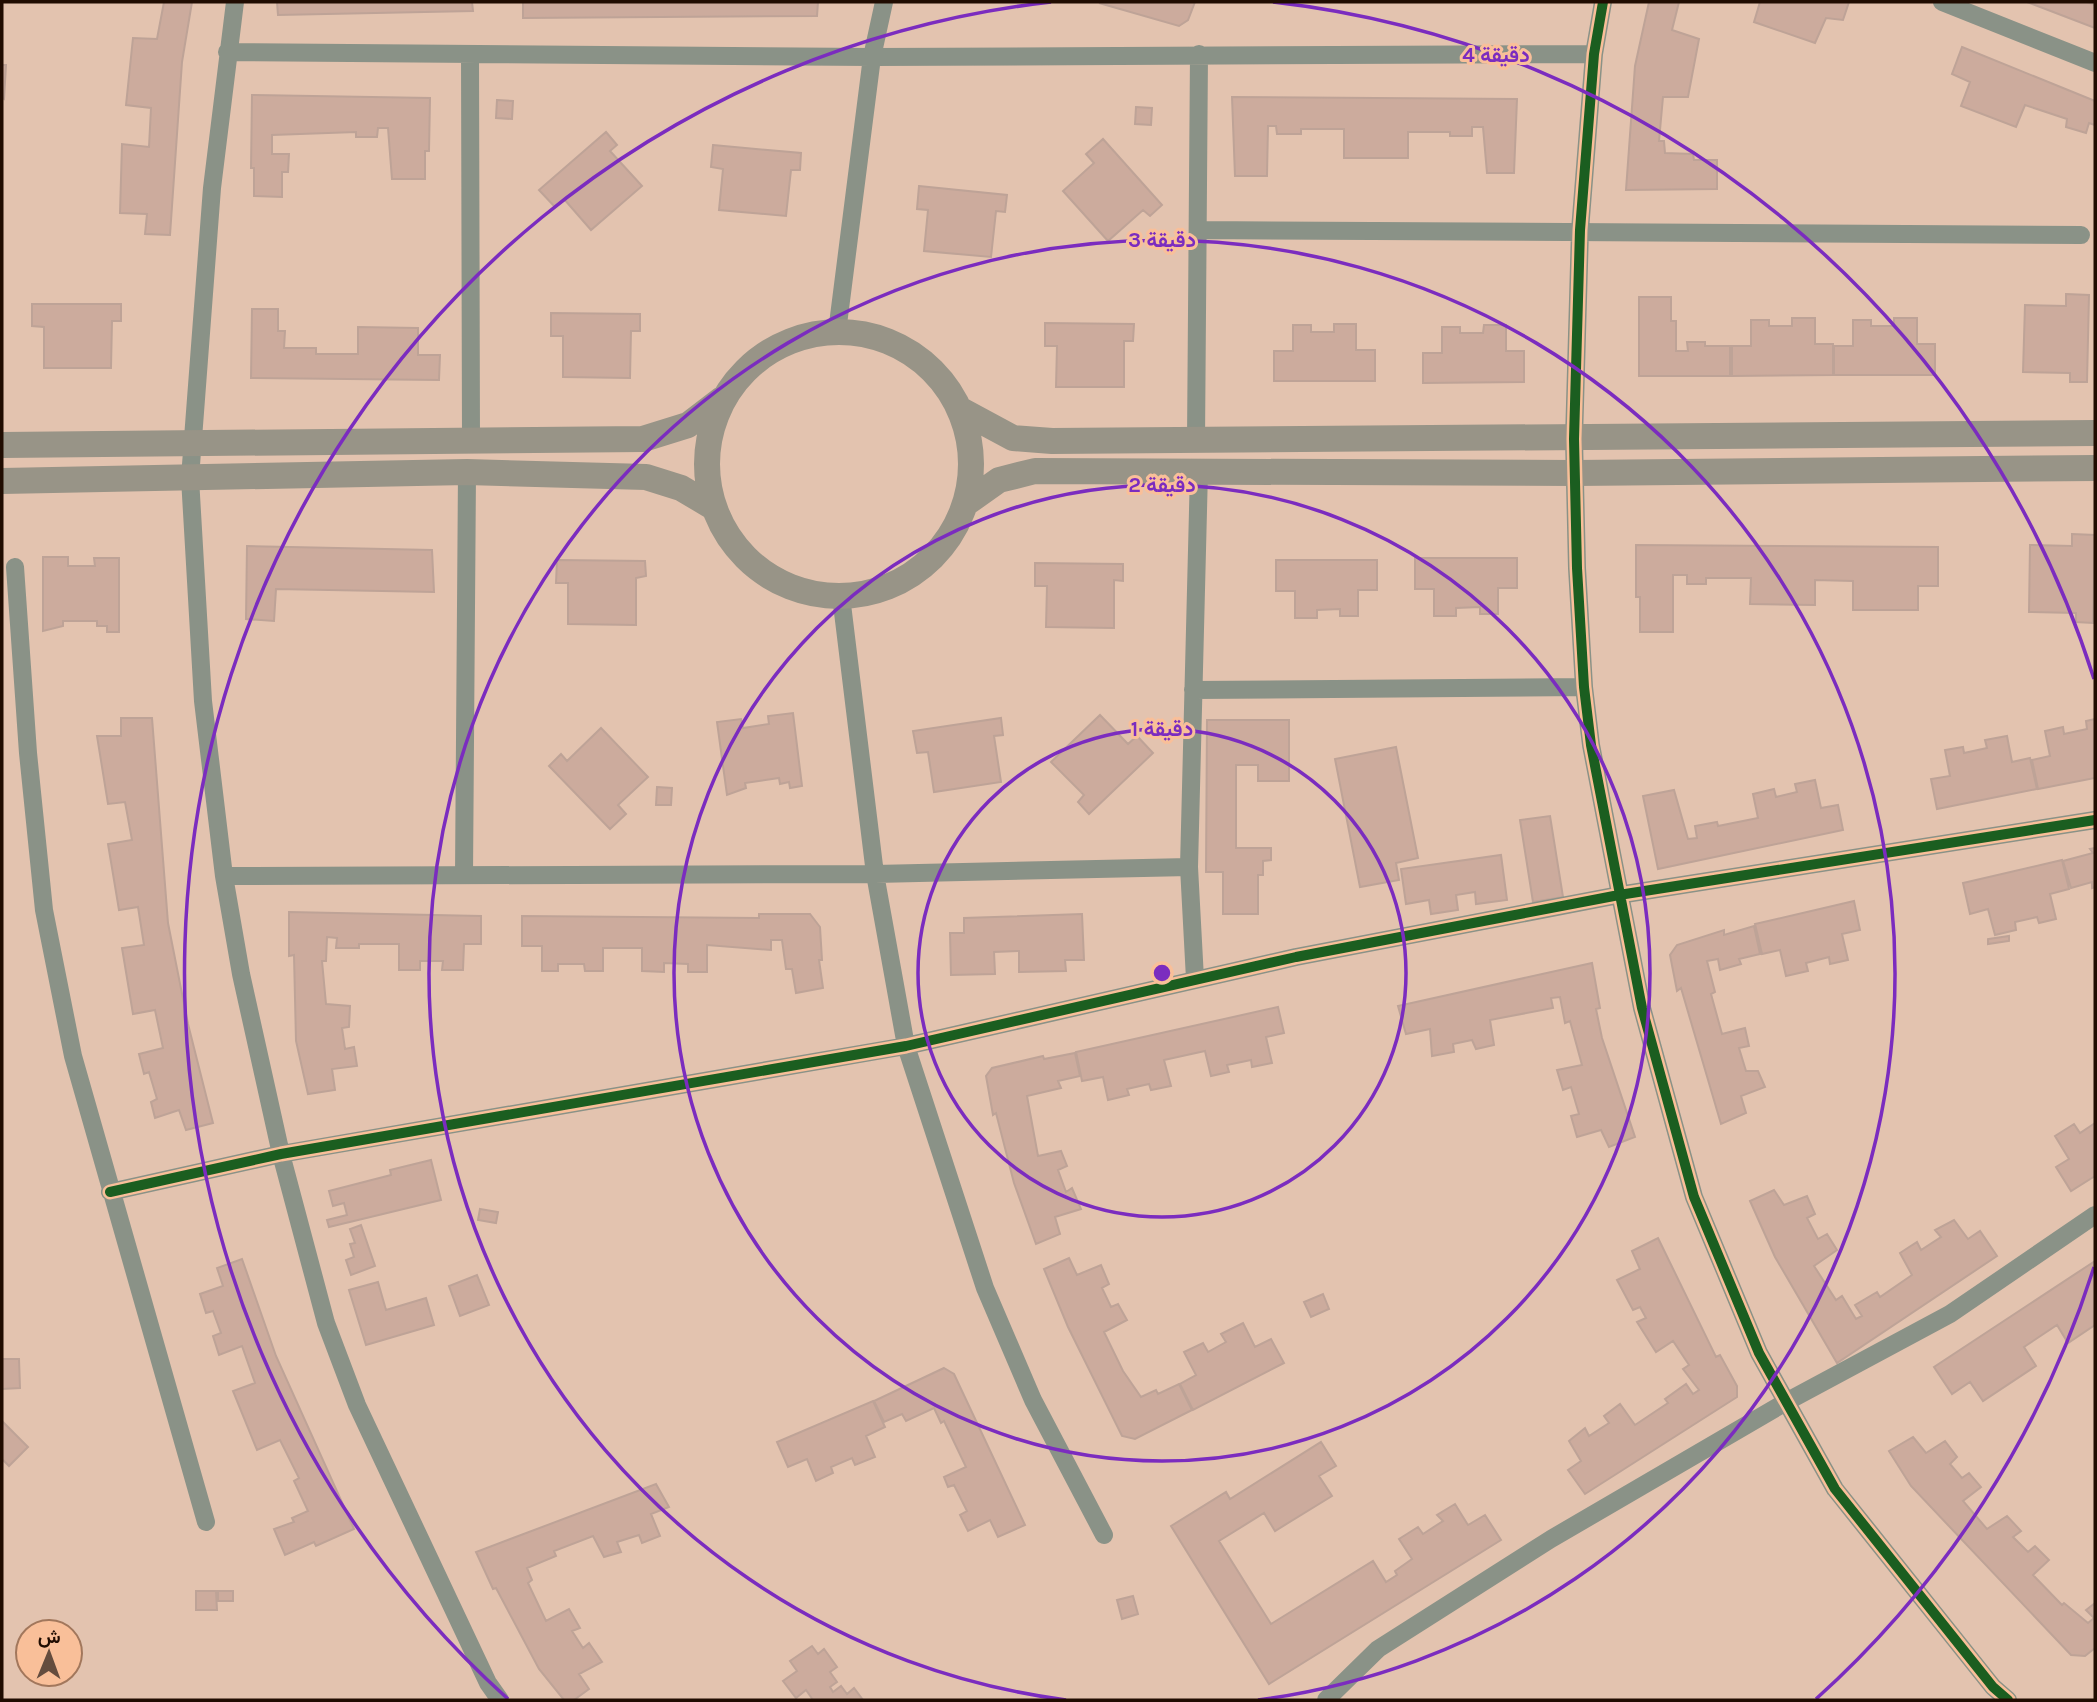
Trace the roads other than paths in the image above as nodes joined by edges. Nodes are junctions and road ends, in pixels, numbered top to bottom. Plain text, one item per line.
1 (235, 2) edge
2 (884, 2) edge
3 (1603, 2) edge
4 (1942, 2) edge
5 (227, 52) junction
6 (470, 54) junction
7 (1199, 54) junction
8 (1594, 54) junction
9 (872, 57) junction
10 (2095, 63) edge
11 (1198, 230) junction
12 (1580, 230) junction
13 (2081, 235) dead end
14 (837, 332) junction
15 (726, 395) junction
16 (959, 409) junction
17 (2095, 433) edge
18 (1574, 439) junction
19 (471, 440) junction
20 (1196, 441) junction
21 (191, 442) junction
22 (2, 445) edge
23 (2095, 468) edge
24 (1199, 471) junction
25 (467, 472) junction
26 (1576, 473) junction
27 (190, 478) junction
28 (2, 481) edge
29 (965, 504) junction
30 (713, 507) junction
31 (15, 567) dead end
32 (841, 596) junction
33 (1584, 687) junction
34 (1193, 690) junction
35 (2095, 820) edge
36 (1189, 867) junction
37 (875, 874) junction
38 (464, 875) junction
39 (224, 876) junction
40 (1619, 895) junction
41 (1195, 979) junction
42 (906, 1046) junction
43 (281, 1154) junction
44 (110, 1192) junction
45 (2095, 1215) edge
46 (1786, 1402) junction
47 (206, 1522) dead end
48 (1104, 1535) dead end
49 (500, 1700) edge
50 (1326, 1700) edge
51 (2008, 1700) edge

1 - 5 street
2 - 9 street
3 - 8 street
4 - 10 street
5 - 6 street
5 - 21 street
6 - 9 street
6 - 19 street
7 - 8 street
7 - 9 street
7 - 11 street
8 - 12 street
9 - 14 street
11 - 12 street
11 - 20 street
12 - 13 street
12 - 18 street
14 - 15 main road
14 - 16 main road
15 - 19 main road
15 - 30 main road
16 - 20 main road
16 - 29 main road
17 - 18 main road
18 - 20 main road
18 - 26 street
19 - 21 main road
21 - 22 main road
21 - 27 street
23 - 26 main road
24 - 26 main road
24 - 29 main road
24 - 34 street
25 - 27 main road
25 - 30 main road
25 - 38 street
26 - 33 street
27 - 28 main road
27 - 39 street
29 - 32 main road
30 - 32 main road
31 - 44 street
32 - 37 street
33 - 34 street
33 - 40 street
34 - 36 street
35 - 40 street
36 - 37 street
36 - 41 street
37 - 38 street
37 - 42 street
38 - 39 street
39 - 43 street
40 - 41 street
40 - 46 street
41 - 42 street
42 - 43 street
42 - 48 street
43 - 44 street
43 - 49 street
44 - 47 street
45 - 46 street
46 - 50 street
46 - 51 street

